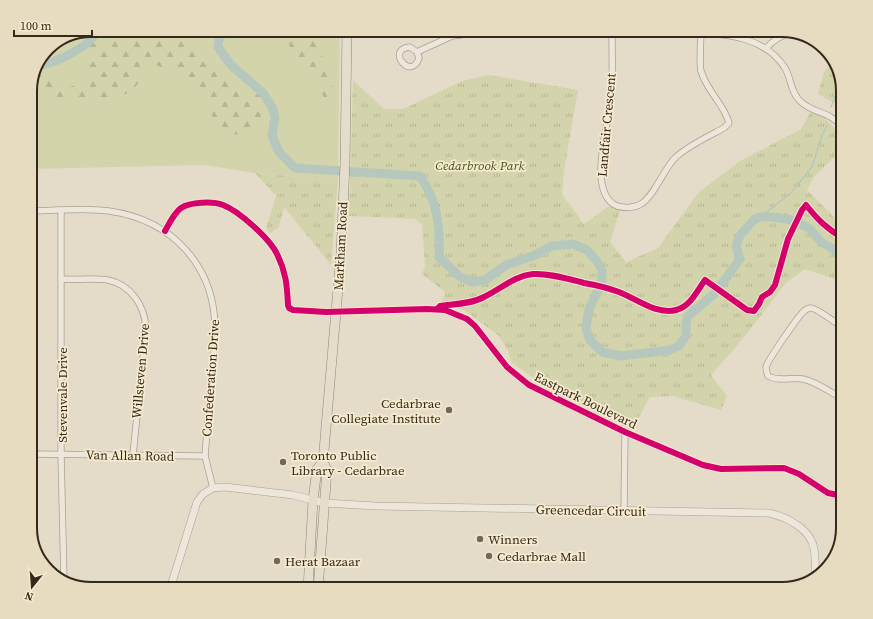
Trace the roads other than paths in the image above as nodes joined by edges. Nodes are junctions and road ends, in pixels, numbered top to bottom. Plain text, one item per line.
1 (347, 37) edge
2 (450, 37) edge
3 (612, 37) edge
4 (701, 37) edge
5 (736, 37) edge
6 (779, 37) edge
7 (766, 48) junction
8 (417, 52) dead end
9 (836, 119) edge
10 (37, 211) edge
11 (62, 211) junction
12 (165, 231) junction
13 (62, 279) junction
14 (336, 311) junction
15 (836, 324) edge
16 (836, 395) edge
17 (625, 432) junction
18 (37, 454) edge
19 (61, 454) junction
20 (133, 455) junction
21 (205, 456) junction
22 (323, 462) junction
23 (213, 488) junction
24 (836, 495) edge
25 (313, 500) junction
26 (324, 503) junction
27 (624, 511) junction
28 (816, 570) edge
29 (64, 574) edge
30 (173, 582) edge
31 (308, 582) edge
32 (318, 582) edge

1 - 14 main road, Markham Road
2 - 8 street
3 - 4 street, Landfair Crescent
5 - 7 street
6 - 7 street
7 - 9 street
10 - 11 street, Confederation Drive
11 - 12 street, Confederation Drive
11 - 13 street, Stevenvale Drive
12 - 14 street, Eastpark Boulevard
12 - 21 street, Confederation Drive
13 - 19 street, Stevenvale Drive
13 - 20 street, Willsteven Drive
14 - 17 street, Eastpark Boulevard
14 - 22 main road, Markham Road
15 - 16 street
17 - 24 street, Eastpark Boulevard
17 - 27 street
18 - 19 street, Van Allan Road
19 - 20 street, Van Allan Road
19 - 29 street, Stevenvale Drive
20 - 21 street, Van Allan Road
21 - 23 street, Confederation Drive
22 - 25 main road, Markham Road
22 - 26 main road, Markham Road
23 - 25 street, Greencedar Circuit
23 - 30 street
25 - 26 street, Greencedar Circuit
25 - 31 main road, Markham Road
26 - 27 street, Greencedar Circuit
26 - 32 main road, Markham Road
27 - 28 street, Greencedar Circuit

